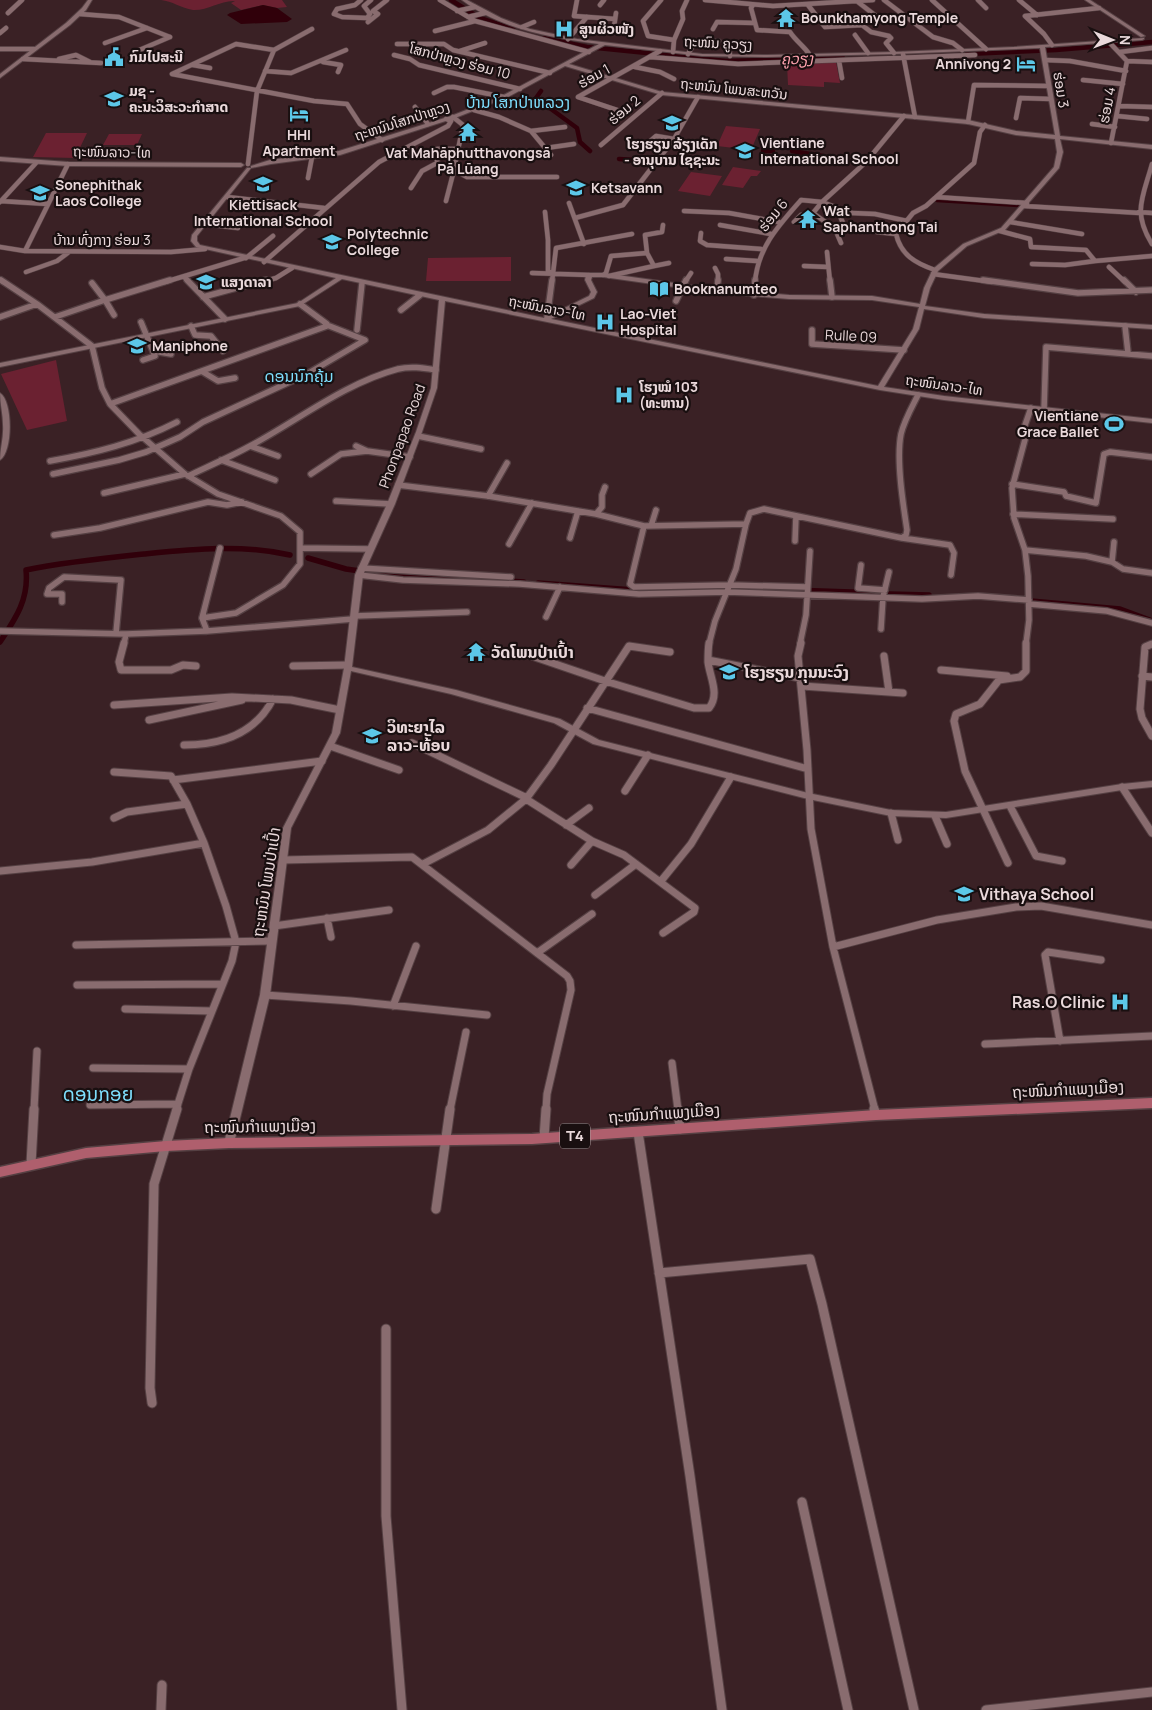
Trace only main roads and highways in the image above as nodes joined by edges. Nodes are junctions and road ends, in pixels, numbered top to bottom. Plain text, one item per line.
1 (1152, 1103) edge
2 (0, 1172) edge

1 - 2 main road, ຖະໜົນກຳແພງເມືອງ / T4

